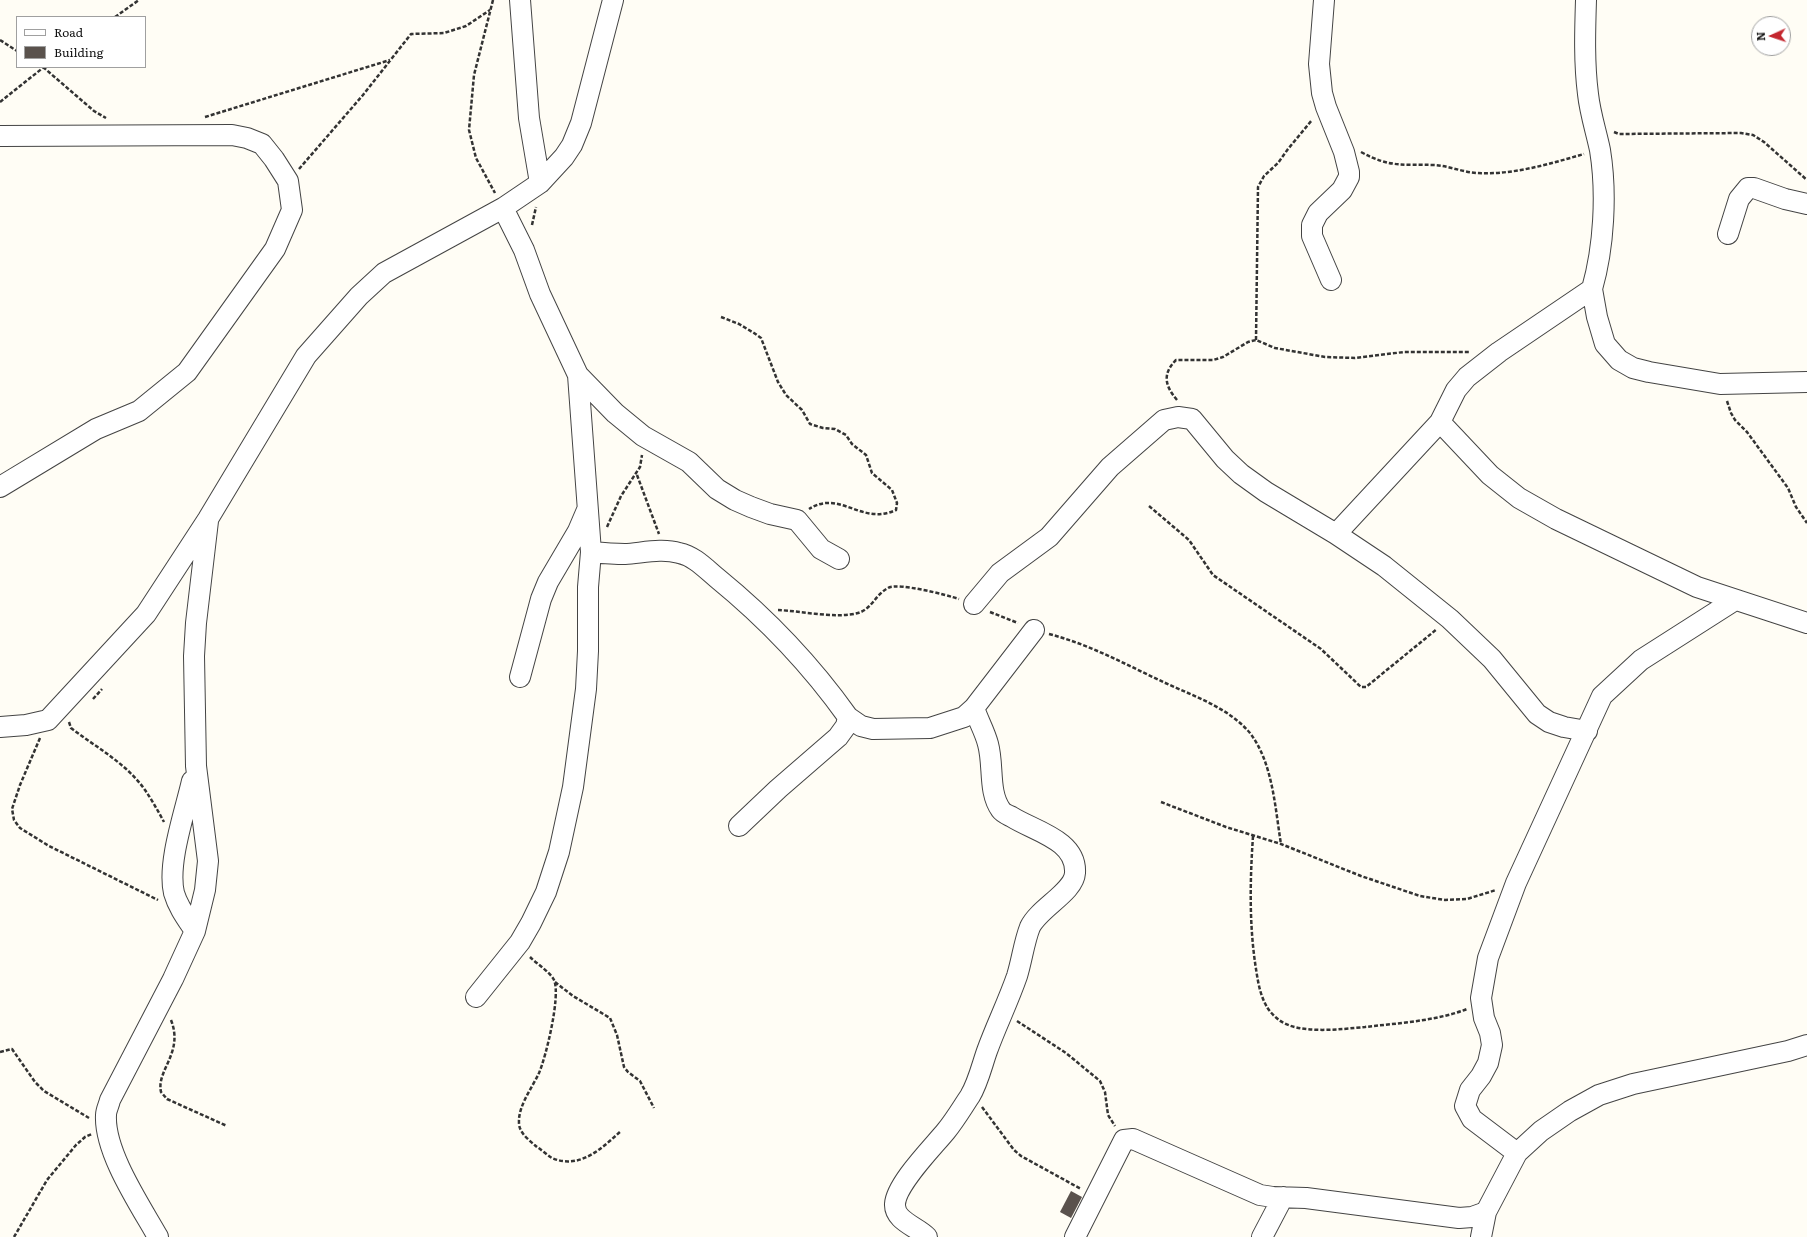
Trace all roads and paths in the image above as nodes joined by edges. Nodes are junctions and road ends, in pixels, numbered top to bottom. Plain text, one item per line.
1 (139, 0) edge
2 (493, 0) edge
3 (520, 0) edge
4 (613, 0) edge
5 (1324, 0) edge
6 (1586, 0) edge
7 (490, 10) junction
8 (116, 16) edge
9 (0, 40) edge
10 (16, 50) edge
11 (390, 60) junction
12 (43, 68) edge
13 (45, 68) edge
14 (0, 102) edge
15 (1326, 105) junction
16 (1591, 112) junction
17 (107, 119) dead end
18 (198, 119) dead end
19 (0, 136) edge
20 (1340, 140) junction
21 (1599, 149) junction
22 (288, 180) junction
23 (1807, 180) edge
24 (540, 183) junction
25 (1807, 204) edge
26 (503, 208) junction
27 (1728, 234) dead end
28 (524, 250) junction
29 (1332, 280) dead end
30 (1592, 289) junction
31 (721, 317) dead end
32 (1256, 340) junction
33 (1499, 352) junction
34 (578, 375) junction
35 (1807, 382) edge
36 (1720, 384) junction
37 (1192, 419) junction
38 (1440, 422) junction
39 (643, 436) junction
40 (636, 474) junction
41 (0, 487) edge
42 (1149, 506) dead end
43 (588, 508) junction
44 (208, 519) junction
45 (797, 520) junction
46 (1807, 523) edge
47 (1336, 534) junction
48 (669, 551) junction
49 (591, 552) junction
50 (839, 559) dead end
51 (1735, 600) junction
52 (974, 604) junction
53 (751, 609) junction
54 (1450, 619) junction
55 (1807, 623) edge
56 (1034, 630) junction
57 (520, 677) dead end
58 (104, 687) dead end
59 (89, 703) dead end
60 (974, 708) junction
61 (74, 717) dead end
62 (848, 717) junction
63 (48, 720) junction
64 (0, 727) edge
65 (1587, 731) junction
66 (196, 766) junction
67 (1161, 802) dead end
68 (739, 826) dead end
69 (1253, 836) junction
70 (1281, 844) junction
71 (177, 845) junction
72 (1516, 883) junction
73 (182, 911) junction
74 (194, 931) junction
75 (520, 942) junction
76 (555, 982) junction
77 (476, 997) dead end
78 (1481, 998) junction
79 (162, 1000) junction
80 (1003, 1012) junction
81 (1807, 1045) edge
82 (0, 1052) edge
83 (972, 1094) junction
84 (654, 1108) dead end
85 (106, 1126) junction
86 (227, 1126) dead end
87 (621, 1131) dead end
88 (1124, 1140) junction
89 (1517, 1153) junction
90 (1095, 1197) junction
91 (1283, 1197) junction
92 (1486, 1212) junction
93 (14, 1237) edge
94 (158, 1237) edge
95 (927, 1237) edge
96 (1075, 1237) edge
97 (1262, 1237) edge
98 (1481, 1237) edge

1 - 8 path
2 - 7 path
3 - 24 street
4 - 24 street
5 - 15 street
6 - 16 street
7 - 11 path
7 - 26 path
9 - 10 path
11 - 18 path
11 - 22 path
12 - 14 path
13 - 17 path
15 - 20 street
15 - 32 path
16 - 21 street
16 - 23 path
19 - 22 street
20 - 21 path
20 - 29 street
21 - 30 street
22 - 41 street
24 - 26 street
24 - 28 path
25 - 27 street
26 - 28 street
26 - 44 street
28 - 34 street
30 - 33 street
30 - 36 street
31 - 45 path
32 - 33 path
32 - 37 path
33 - 38 street
34 - 39 street
34 - 43 street
35 - 36 street
36 - 46 path
37 - 47 street
37 - 52 street
38 - 47 street
38 - 51 street
39 - 40 path
39 - 45 street
40 - 48 path
40 - 49 path
42 - 54 path
43 - 49 street
43 - 57 street
44 - 63 street
44 - 66 street
45 - 50 street
47 - 54 street
48 - 49 street
48 - 53 street
49 - 75 street
51 - 55 street
51 - 65 street
52 - 53 path
52 - 56 path
53 - 62 street
54 - 65 street
56 - 60 street
56 - 70 path
58 - 59 path
60 - 62 street
60 - 80 street
61 - 71 path
62 - 68 street
63 - 64 street
63 - 73 path
65 - 72 street
66 - 71 street
66 - 74 street
67 - 69 path
69 - 70 path
69 - 78 path
70 - 72 path
71 - 73 street
72 - 78 street
73 - 74 street
74 - 79 street
75 - 76 path
75 - 77 street
76 - 84 path
76 - 87 path
78 - 89 street
79 - 85 street
79 - 86 path
80 - 83 street
80 - 88 path
81 - 89 street
82 - 85 path
83 - 90 path
83 - 95 street
85 - 93 path
85 - 94 street
88 - 90 street
88 - 91 street
89 - 92 street
90 - 96 street
91 - 92 street
91 - 97 street
92 - 98 street

